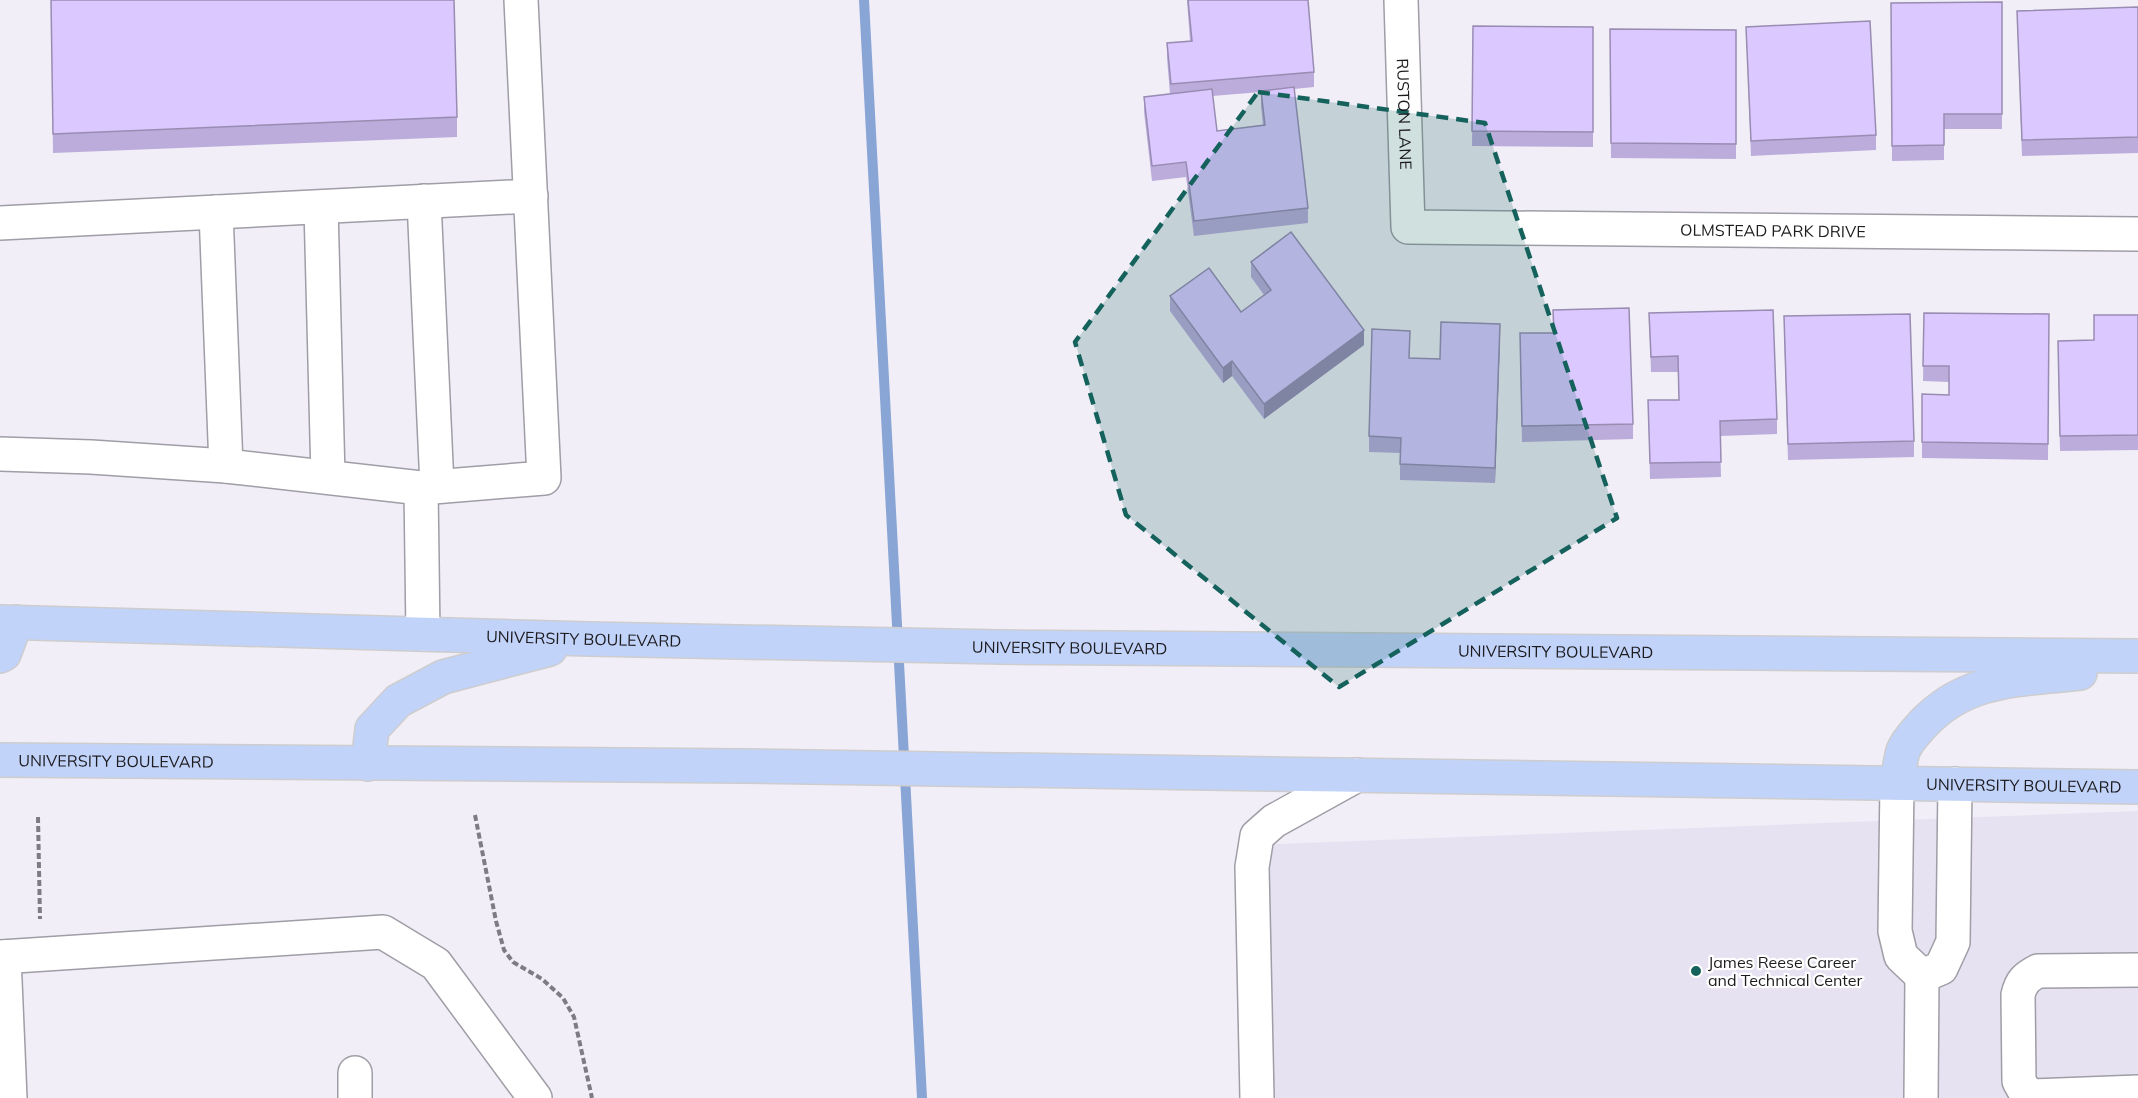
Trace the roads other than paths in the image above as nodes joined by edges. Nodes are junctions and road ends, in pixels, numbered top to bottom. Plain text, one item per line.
1 (521, 0) edge
2 (1401, 0) edge
3 (531, 196) junction
4 (424, 201) junction
5 (321, 207) junction
6 (216, 212) junction
7 (0, 223) edge
8 (1408, 227) joint
9 (2138, 234) edge
10 (0, 454) edge
11 (226, 466) junction
12 (327, 477) junction
13 (429, 487) junction
14 (8, 622) edge
15 (423, 634) junction
16 (590, 639) junction
17 (0, 656) edge
18 (2138, 656) edge
19 (2138, 664) edge
20 (0, 760) edge
21 (368, 764) junction
22 (1357, 775) junction
23 (1897, 783) junction
24 (1955, 784) junction
25 (2138, 787) edge
26 (2, 957) edge
27 (2138, 970) edge
28 (1922, 976) junction
29 (2138, 1092) edge
30 (10, 1098) edge
31 (535, 1098) edge
32 (1257, 1098) edge
33 (1921, 1098) edge

1 - 3 street
2 - 8 street, RUSTON LANE
3 - 4 street
3 - 13 street
4 - 5 street
4 - 13 street
5 - 6 street
5 - 12 street
6 - 7 street
6 - 11 street
8 - 9 street, OLMSTEAD PARK DRIVE
10 - 11 street
11 - 12 street
12 - 13 street
13 - 15 street
14 - 15 main road, UNIVERSITY BOULEVARD
14 - 17 main road
15 - 16 main road, UNIVERSITY BOULEVARD
16 - 18 main road, UNIVERSITY BOULEVARD
16 - 21 main road
19 - 23 main road
20 - 21 main road, UNIVERSITY BOULEVARD
21 - 22 main road, UNIVERSITY BOULEVARD
22 - 23 main road, UNIVERSITY BOULEVARD
22 - 32 street
23 - 24 main road, UNIVERSITY BOULEVARD
23 - 28 street
24 - 25 main road, UNIVERSITY BOULEVARD
24 - 28 street
26 - 30 street
26 - 31 street
27 - 29 street
28 - 33 street

